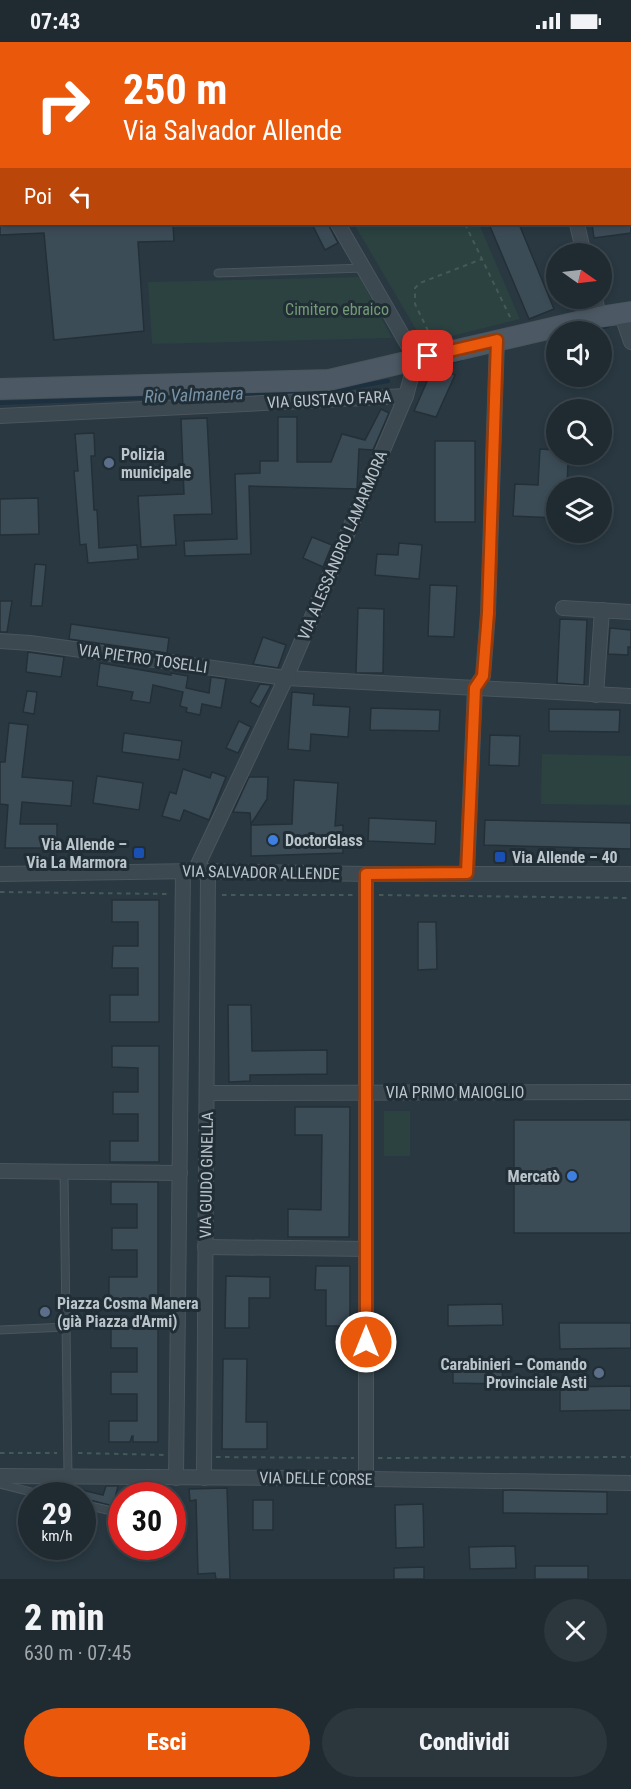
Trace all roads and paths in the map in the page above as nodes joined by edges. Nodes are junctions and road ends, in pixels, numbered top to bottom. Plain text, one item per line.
1 (339, 225) edge
2 (465, 225) edge
3 (577, 225) edge
4 (581, 243) edge
5 (482, 259) junction
6 (363, 268) junction
7 (218, 273) dead end
8 (594, 309) edge
9 (603, 309) edge
10 (626, 313) edge
11 (518, 335) junction
12 (497, 340) junction
13 (631, 342) edge
14 (439, 354) junction
15 (416, 359) junction
16 (0, 389) edge
17 (406, 396) junction
18 (0, 416) edge
19 (563, 608) dead end
20 (602, 610) junction
21 (631, 612) edge
22 (0, 641) edge
23 (286, 678) junction
24 (475, 688) junction
25 (597, 695) junction
26 (631, 696) edge
27 (195, 871) junction
28 (467, 873) junction
29 (0, 874) edge
30 (366, 874) junction
31 (631, 874) edge
32 (0, 892) edge
33 (182, 894) junction
34 (209, 894) junction
35 (366, 896) junction
36 (631, 898) edge
37 (367, 1092) junction
38 (631, 1092) edge
39 (207, 1093) junction
40 (0, 1171) edge
41 (64, 1172) junction
42 (180, 1173) junction
43 (205, 1247) junction
44 (366, 1249) junction
45 (66, 1327) junction
46 (0, 1330) edge
47 (0, 1453) edge
48 (68, 1453) junction
49 (177, 1455) junction
50 (204, 1456) junction
51 (631, 1457) edge
52 (366, 1458) junction
53 (0, 1476) edge
54 (68, 1476) junction
55 (176, 1478) junction
56 (204, 1478) junction
57 (366, 1479) junction
58 (0, 1484) edge
59 (631, 1484) edge
60 (18, 1489) edge

1 - 6 street
2 - 5 path
3 - 4 street
5 - 11 path
5 - 14 path
6 - 7 lane
6 - 15 street
8 - 11 street
9 - 10 street
10 - 13 street
11 - 12 street
12 - 14 street
12 - 24 street
14 - 15 street
15 - 16 street
15 - 17 street, VIA ALESSANDRO LAMARMORA
17 - 18 street, VIA GUSTAVO FARA
17 - 23 street, VIA ALESSANDRO LAMARMORA
19 - 20 street
20 - 21 street
20 - 25 street
22 - 23 street, VIA PIETRO TOSELLI
23 - 24 street, VIA PIETRO TOSELLI
23 - 27 street, VIA ALESSANDRO LAMARMORA
24 - 25 street, VIA PIETRO TOSELLI
24 - 28 street
25 - 26 street, VIA PIETRO TOSELLI
27 - 29 street, VIA SALVADOR ALLENDE
27 - 30 street, VIA SALVADOR ALLENDE
27 - 33 street, VIA GUIDO GINELLA
27 - 34 street, VIA GUIDO GINELLA
28 - 30 street, VIA SALVADOR ALLENDE
28 - 31 street, VIA SALVADOR ALLENDE
30 - 35 street
32 - 33 path
33 - 42 street, VIA GUIDO GINELLA
34 - 35 path
34 - 39 street, VIA GUIDO GINELLA
35 - 36 path
35 - 37 street
37 - 38 street, VIA PRIMO MAIOGLIO
37 - 39 street, VIA PRIMO MAIOGLIO
37 - 44 street
39 - 43 street, VIA GUIDO GINELLA
40 - 41 street, VIA GUIDO GINELLA
41 - 42 street, VIA GUIDO GINELLA
41 - 45 lane
42 - 49 street, VIA GUIDO GINELLA
43 - 44 street
43 - 50 street, VIA GUIDO GINELLA
44 - 52 street
45 - 46 lane
45 - 48 lane
47 - 48 path
48 - 49 path
48 - 54 lane
49 - 55 street, VIA GUIDO GINELLA
50 - 52 path
50 - 56 street, VIA GUIDO GINELLA
51 - 52 path
52 - 57 street
53 - 54 street, VIA DELLE CORSE
54 - 55 street, VIA DELLE CORSE
55 - 56 street, VIA DELLE CORSE
56 - 57 street, VIA DELLE CORSE
57 - 59 street, VIA DELLE CORSE
58 - 60 lane

